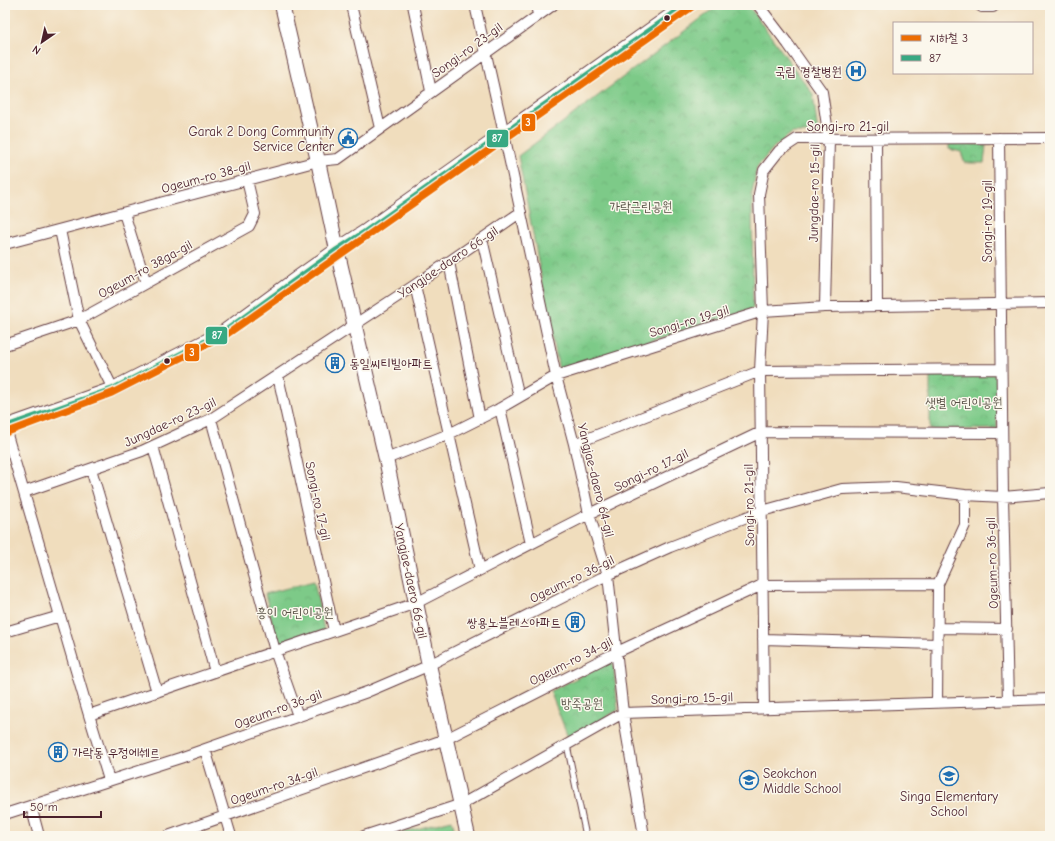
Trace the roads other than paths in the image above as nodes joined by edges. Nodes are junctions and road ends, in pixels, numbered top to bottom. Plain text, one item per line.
1 (282, 5) edge
2 (351, 5) edge
3 (413, 5) edge
4 (475, 5) edge
5 (536, 5) edge
6 (553, 5) edge
7 (686, 5) edge
8 (758, 5) edge
9 (979, 5) edge
10 (995, 5) edge
11 (538, 15) junction
12 (486, 52) junction
13 (432, 91) junction
14 (380, 128) junction
15 (504, 134) junction
16 (999, 138) junction
17 (1050, 138) edge
18 (829, 139) junction
19 (876, 139) junction
20 (318, 161) junction
21 (247, 180) junction
22 (521, 212) junction
23 (124, 213) junction
24 (60, 230) junction
25 (482, 238) junction
26 (5, 244) edge
27 (337, 250) junction
28 (449, 262) junction
29 (146, 283) junction
30 (415, 286) junction
31 (1050, 303) edge
32 (1000, 304) junction
33 (876, 306) junction
34 (825, 307) junction
35 (763, 311) junction
36 (79, 320) junction
37 (355, 325) junction
38 (6, 341) edge
39 (1001, 369) junction
40 (760, 371) junction
41 (278, 376) junction
42 (556, 376) junction
43 (113, 389) junction
44 (519, 397) junction
45 (500, 408) junction
46 (480, 419) junction
47 (212, 420) junction
48 (5, 427) edge
49 (761, 432) junction
50 (1002, 433) junction
51 (448, 434) junction
52 (574, 444) junction
53 (153, 446) junction
54 (386, 459) junction
55 (91, 469) junction
56 (24, 492) junction
57 (1050, 493) edge
58 (965, 495) junction
59 (1003, 497) junction
60 (762, 511) junction
61 (589, 514) junction
62 (531, 544) junction
63 (480, 570) junction
64 (608, 576) junction
65 (938, 584) junction
66 (762, 585) junction
67 (416, 603) junction
68 (60, 616) junction
69 (937, 628) junction
70 (1007, 629) junction
71 (334, 631) junction
72 (5, 632) edge
73 (763, 639) junction
74 (937, 644) junction
75 (275, 651) junction
76 (617, 652) junction
77 (429, 665) junction
78 (215, 672) junction
79 (157, 692) junction
80 (1050, 699) edge
81 (1008, 700) junction
82 (937, 703) junction
83 (764, 709) junction
84 (623, 713) junction
85 (89, 715) junction
86 (298, 716) junction
87 (446, 739) junction
88 (567, 745) junction
89 (205, 749) junction
90 (109, 780) junction
91 (462, 804) junction
92 (31, 806) junction
93 (5, 814) edge
94 (225, 817) junction
95 (39, 836) edge
96 (168, 836) edge
97 (231, 836) edge
98 (364, 836) edge
99 (468, 836) edge
100 (586, 836) edge
101 (644, 836) edge

1 - 20 street, Yangjae-daero 66-gil
2 - 14 street
3 - 13 street, Songi-ro 23-gil
4 - 12 street, Yangjae-daero 64-gil
5 - 11 street
6 - 11 street, Songi-ro 23-gil
7 - 15 street
8 - 18 street, Jungdae-ro 15-gil
9 - 10 street
11 - 12 street, Songi-ro 23-gil
12 - 13 street, Songi-ro 23-gil
12 - 15 street, Yangjae-daero 64-gil
13 - 14 street, Songi-ro 23-gil
14 - 20 street, Songi-ro 23-gil
15 - 22 street, Yangjae-daero 64-gil
15 - 27 street
16 - 17 street, Songi-ro 21-gil
16 - 19 street, Songi-ro 21-gil
16 - 32 street, Songi-ro 19-gil
18 - 19 street, Songi-ro 21-gil
18 - 34 street, Jungdae-ro 15-gil
18 - 35 street, Songi-ro 21-gil
19 - 33 street
20 - 21 street, Ogeum-ro 38-gil
20 - 27 street, Yangjae-daero 66-gil
21 - 23 street, Ogeum-ro 38-gil
21 - 29 street, Ogeum-ro 38ga-gil
22 - 25 street, Yangjae-daero 66-gil
22 - 42 street, Yangjae-daero 64-gil
23 - 24 street, Ogeum-ro 38-gil
23 - 29 street
24 - 26 street, Ogeum-ro 38-gil
24 - 36 street
25 - 28 street, Yangjae-daero 66-gil
25 - 44 street
27 - 37 street, Yangjae-daero 66-gil
27 - 43 street
28 - 30 street, Yangjae-daero 66-gil
28 - 46 street
29 - 36 street, Ogeum-ro 38ga-gil
30 - 37 street, Yangjae-daero 66-gil
30 - 51 street
31 - 32 street, Songi-ro 19-gil
32 - 33 street, Songi-ro 19-gil
32 - 39 street, Ogeum-ro 36-gil
33 - 34 street, Songi-ro 19-gil
34 - 35 street, Songi-ro 19-gil
35 - 40 street, Songi-ro 21-gil
35 - 42 street, Songi-ro 19-gil
36 - 38 street, Ogeum-ro 38ga-gil
36 - 43 street
37 - 41 street, Jungdae-ro 23-gil
37 - 54 street, Yangjae-daero 66-gil
39 - 40 street
39 - 50 street, Ogeum-ro 36-gil
40 - 49 street, Songi-ro 21-gil
40 - 52 street
41 - 47 street, Jungdae-ro 23-gil
41 - 71 street, Songi-ro 17-gil
42 - 44 street, Songi-ro 19-gil
42 - 52 street, Yangjae-daero 64-gil
43 - 48 street
44 - 45 street, Songi-ro 19-gil
45 - 46 street, Songi-ro 19-gil
45 - 62 street
46 - 51 street, Songi-ro 19-gil
47 - 53 street, Jungdae-ro 23-gil
47 - 75 street
48 - 56 street
49 - 50 street, Songi-ro 17-gil
49 - 60 street, Songi-ro 21-gil
49 - 61 street, Songi-ro 17-gil
50 - 59 street, Ogeum-ro 36-gil
51 - 54 street, Songi-ro 19-gil
51 - 63 street
52 - 61 street, Yangjae-daero 64-gil
53 - 55 street, Jungdae-ro 23-gil
53 - 78 street
54 - 67 street, Yangjae-daero 66-gil
55 - 56 street, Jungdae-ro 23-gil
55 - 79 street
56 - 68 street
57 - 59 street, Ogeum-ro 36-gil
58 - 59 street, Ogeum-ro 36-gil
58 - 60 street, Ogeum-ro 36-gil
58 - 65 street, Ogeum-ro 36-gil
59 - 70 street, Ogeum-ro 36-gil
60 - 64 street, Ogeum-ro 36-gil
60 - 66 street, Songi-ro 21-gil
61 - 62 street, Songi-ro 17-gil
61 - 64 street, Yangjae-daero 64-gil
62 - 63 street, Songi-ro 17-gil
63 - 67 street, Songi-ro 17-gil
64 - 76 street, Yangjae-daero 64-gil
64 - 77 street, Ogeum-ro 36-gil
65 - 66 street, Ogeum-ro 34-gil
65 - 69 street, Ogeum-ro 36-gil
66 - 73 street, Songi-ro 21-gil
66 - 76 street, Ogeum-ro 34-gil
67 - 71 street, Songi-ro 17-gil
67 - 77 street, Yangjae-daero 66-gil
68 - 72 street
68 - 85 street
69 - 70 street
69 - 74 street, Ogeum-ro 36-gil
70 - 81 street, Ogeum-ro 36-gil
71 - 75 street, Songi-ro 17-gil
73 - 74 street
73 - 83 street, Songi-ro 21-gil
74 - 82 street, Ogeum-ro 36-gil
75 - 78 street, Songi-ro 17-gil
75 - 86 street
76 - 84 street, Yangjae-daero 64-gil
76 - 87 street, Ogeum-ro 34-gil
77 - 86 street, Ogeum-ro 36-gil
77 - 87 street, Yangjae-daero 66-gil
78 - 79 street, Songi-ro 17-gil
79 - 85 street, Songi-ro 17-gil
80 - 81 street, Songi-ro 15-gil
81 - 82 street, Songi-ro 15-gil
82 - 83 street, Songi-ro 15-gil
83 - 84 street, Songi-ro 15-gil
84 - 88 street, Songi-ro 15-gil
84 - 101 street, Yangjae-daero 64-gil
85 - 90 street
86 - 89 street, Ogeum-ro 36-gil
87 - 91 street, Yangjae-daero 66-gil
87 - 94 street, Ogeum-ro 34-gil
88 - 91 street, Songi-ro 15-gil
88 - 100 lane
89 - 90 street, Ogeum-ro 36-gil
89 - 94 street
90 - 92 street, Ogeum-ro 36-gil
91 - 98 street, Songi-ro 15-gil
91 - 99 street, Yangjae-daero 66-gil
92 - 93 street, Ogeum-ro 36-gil
92 - 95 street
94 - 96 street, Ogeum-ro 34-gil
94 - 97 street, Ogeum-ro 34-gil

